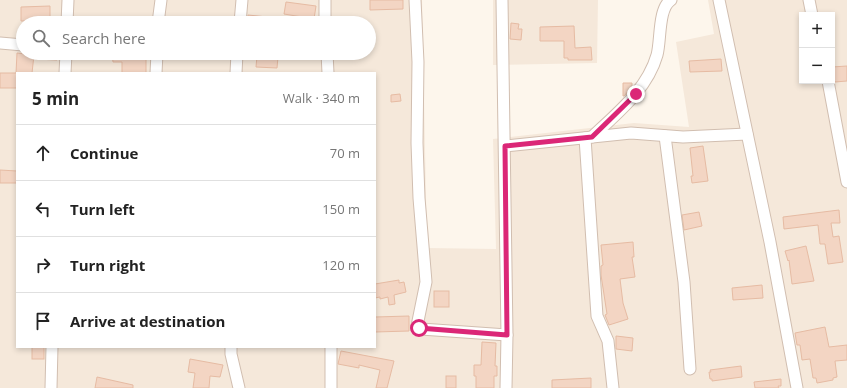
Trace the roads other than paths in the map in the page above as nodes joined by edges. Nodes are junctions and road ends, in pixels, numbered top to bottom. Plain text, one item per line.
1 (68, 0) edge
2 (161, 0) edge
3 (242, 0) edge
4 (324, 0) edge
5 (415, 0) edge
6 (502, 0) edge
7 (670, 0) edge
8 (719, 0) edge
9 (809, 0) edge
10 (811, 12) edge
11 (67, 16) edge
12 (159, 16) edge
13 (241, 16) edge
14 (325, 16) edge
15 (0, 43) edge
16 (16, 44) edge
17 (66, 60) edge
18 (157, 60) edge
19 (237, 60) edge
20 (327, 60) edge
21 (65, 72) edge
22 (156, 72) edge
23 (236, 72) edge
24 (328, 72) edge
25 (829, 84) edge
26 (747, 134) junction
27 (665, 136) junction
28 (589, 137) junction
29 (505, 146) junction
30 (847, 182) edge
31 (507, 335) junction
32 (52, 348) edge
33 (230, 348) edge
34 (331, 348) edge
35 (690, 369) dead end
36 (51, 388) edge
37 (239, 388) edge
38 (331, 388) edge
39 (506, 388) edge
40 (613, 388) edge
41 (797, 388) edge

1 - 11 street
2 - 12 street
3 - 13 street
4 - 14 street
5 - 31 street
6 - 29 street
7 - 28 street
8 - 26 street
9 - 10 street
15 - 16 street
17 - 21 street
18 - 22 street
19 - 23 street
20 - 24 street
25 - 30 street
26 - 27 street
26 - 41 street
27 - 28 street
27 - 35 street
28 - 29 street
28 - 40 street
29 - 31 street
31 - 39 street
32 - 36 street
33 - 37 street
34 - 38 street

